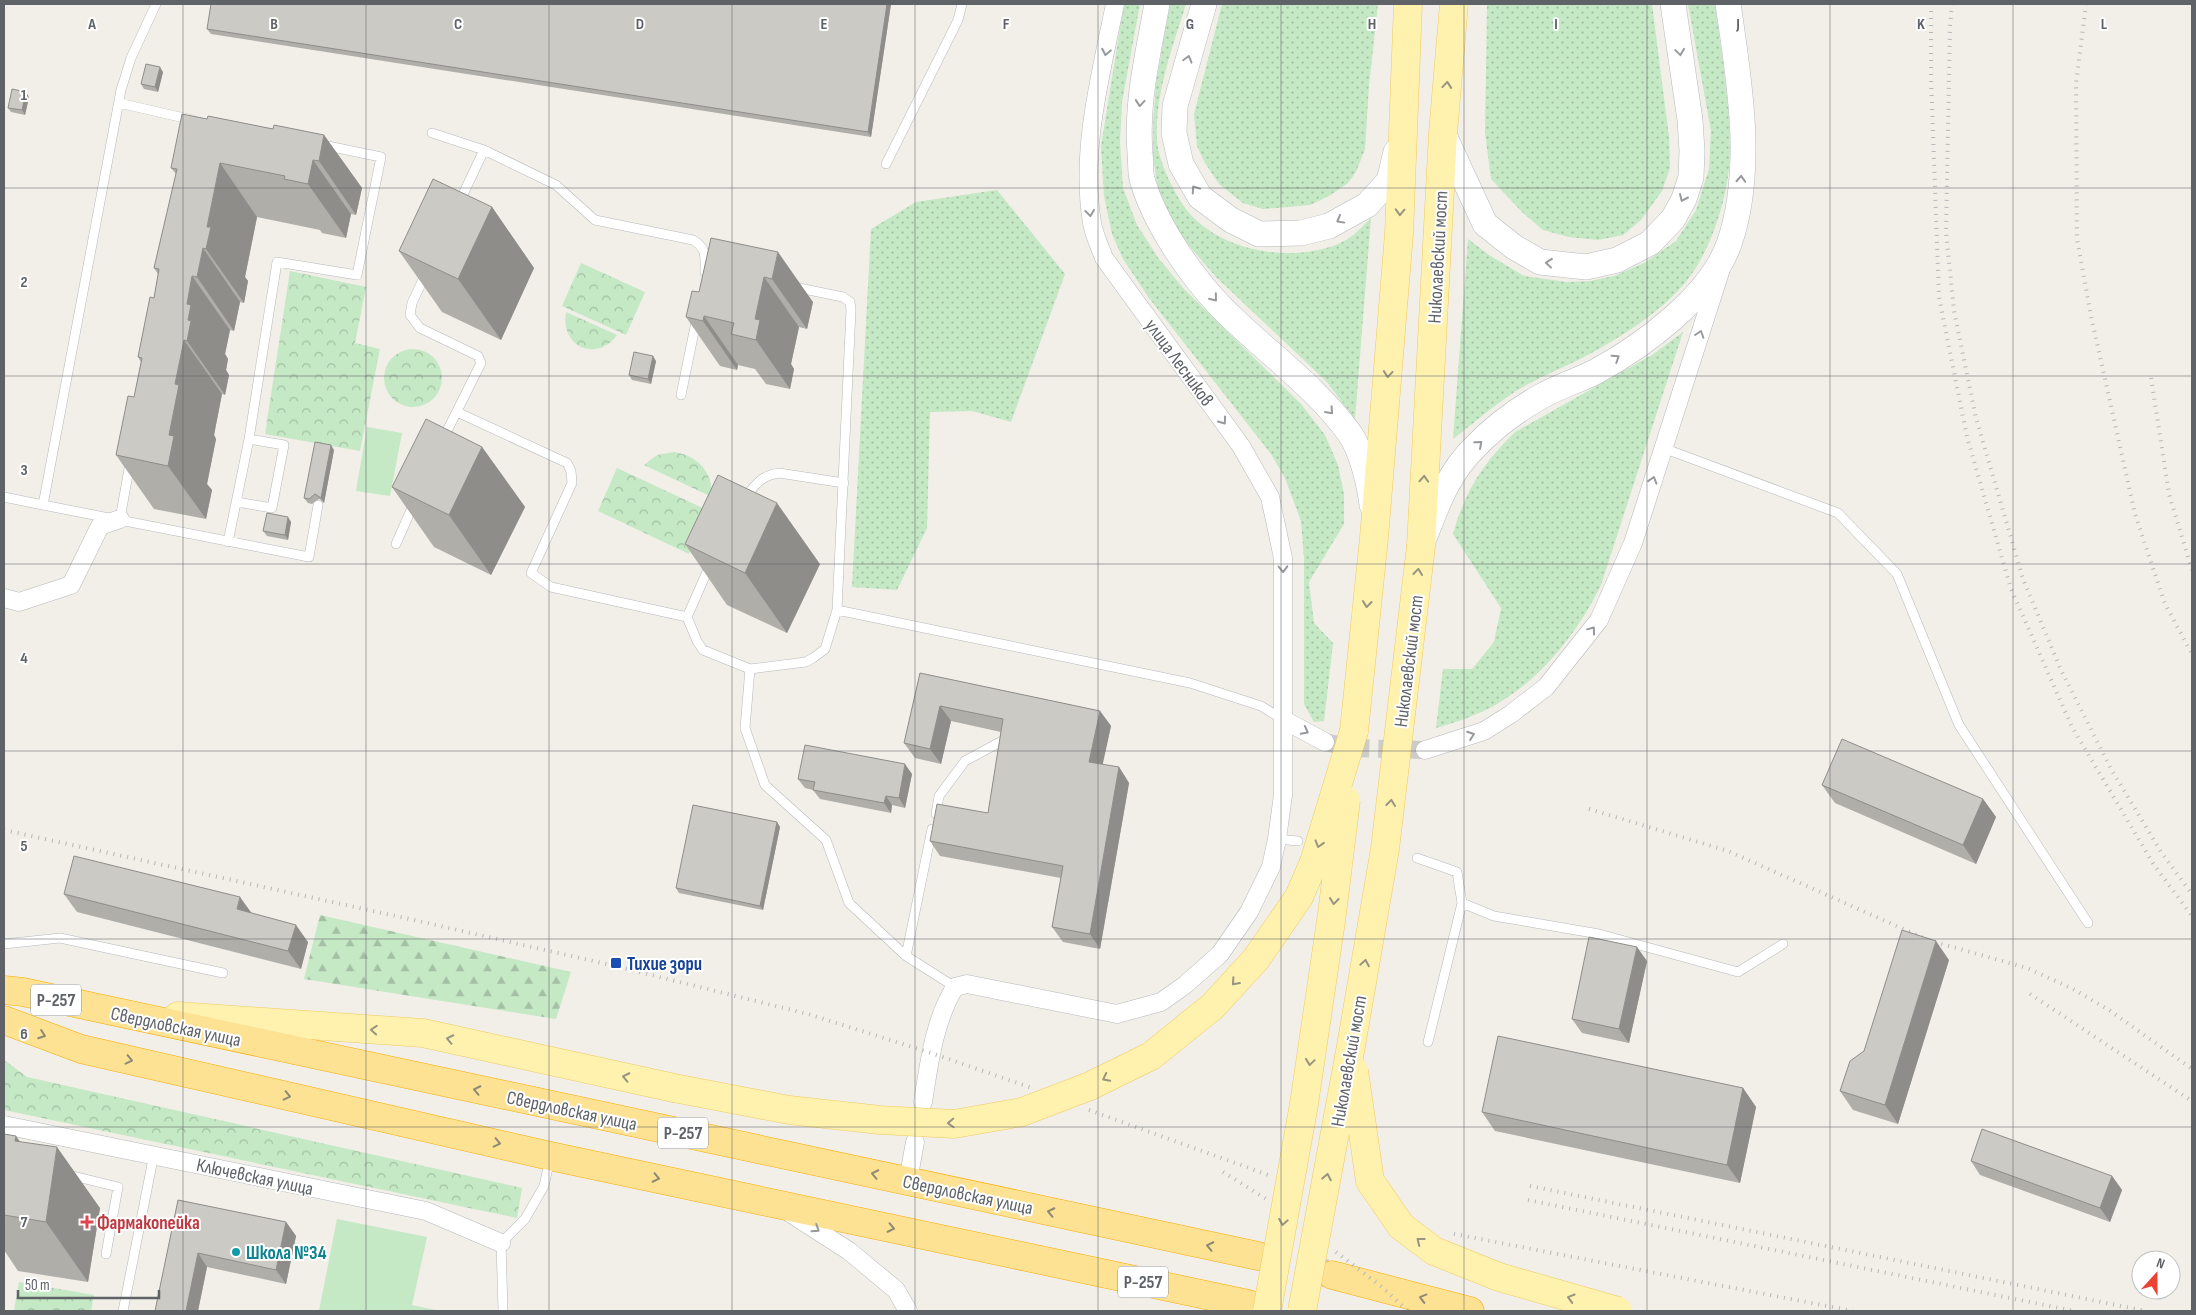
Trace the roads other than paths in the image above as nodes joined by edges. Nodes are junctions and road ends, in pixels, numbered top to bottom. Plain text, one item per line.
1 (156, 4) edge
2 (962, 4) edge
3 (1115, 4) edge
4 (1157, 4) edge
5 (1204, 4) edge
6 (1408, 4) edge
7 (1454, 4) edge
8 (1673, 4) edge
9 (1728, 4) edge
10 (119, 103) junction
11 (193, 123) edge
12 (1402, 128) junction
13 (432, 133) dead end
14 (1443, 133) junction
15 (314, 144) edge
16 (484, 150) junction
17 (886, 164) dead end
18 (454, 214) edge
19 (1729, 244) junction
20 (429, 267) edge
21 (708, 276) edge
22 (781, 285) dead end
23 (698, 309) edge
24 (681, 395) dead end
25 (457, 412) junction
26 (249, 439) junction
27 (440, 445) edge
28 (1663, 448) junction
29 (133, 451) edge
30 (844, 484) junction
31 (420, 490) edge
32 (4, 497) edge
33 (237, 502) junction
34 (43, 505) junction
35 (318, 505) dead end
36 (735, 511) edge
37 (120, 519) junction
38 (1374, 538) junction
39 (228, 542) junction
40 (396, 544) edge
41 (1421, 546) junction
42 (716, 553) edge
43 (4, 598) edge
44 (837, 610) junction
45 (687, 617) junction
46 (750, 669) junction
47 (1284, 720) junction
48 (1354, 731) junction
49 (1002, 741) edge
50 (1325, 742) tunnel mouth
51 (1425, 750) tunnel mouth
52 (1277, 840) junction
53 (1298, 841) dead end
54 (1417, 858) dead end
55 (1462, 903) junction
56 (2088, 923) dead end
57 (1784, 944) dead end
58 (4, 947) edge
59 (906, 956) junction
60 (223, 973) dead end
61 (955, 988) junction
62 (4, 990) edge
63 (109, 1012) junction
64 (4, 1020) edge
65 (1428, 1042) dead end
66 (1351, 1046) junction
67 (923, 1102) dead end
68 (6, 1128) edge
69 (915, 1142) dead end
70 (154, 1154) junction
71 (550, 1156) junction
72 (56, 1172) dead end
73 (908, 1181) junction
74 (775, 1203) junction
75 (501, 1243) junction
76 (106, 1254) dead end
77 (1258, 1256) tunnel mouth
78 (1039, 1260) junction
79 (1332, 1275) tunnel mouth
80 (1257, 1308) edge
81 (123, 1311) edge
82 (503, 1311) edge
83 (908, 1311) edge
84 (1218, 1311) edge
85 (1302, 1311) edge
86 (1470, 1311) edge
87 (1618, 1311) edge

1 - 10 lane
2 - 17 lane
3 -> 47 street, улица Лесников
4 -> 38 main road
12 -> 5 main road
6 - 12 main road, Николаевский мост
14 -> 7 main road, Николаевский мост
8 -> 14 main road
19 -> 9 main road
10 - 11 lane
10 - 34 lane
12 -> 38 main road, Николаевский мост
13 - 16 lane
41 -> 14 main road, Николаевский мост
15 - 26 lane
16 - 18 lane
16 - 21 lane
28 -> 19 street
41 -> 19 main road
20 - 25 lane
22 - 30 lane
23 - 24 lane
25 - 27 lane
25 - 45 lane
26 - 33 lane
26 - 33 lane
51 -> 28 street
28 - 56 lane
29 - 37 lane
30 - 36 lane
30 - 44 lane
31 - 40 lane
32 - 34 lane
33 - 39 lane
34 - 37 lane
35 - 39 lane
37 - 39 lane
37 - 43 street
38 -> 48 main road, Николаевский мост
66 -> 41 main road, Николаевский мост, bridge
42 - 45 lane
44 - 46 lane
44 - 47 lane
45 - 46 lane
46 - 59 lane
47 -> 50 street
47 - 52 street, улица Лесников
48 -> 63 main road, bridge
48 -> 80 main road, Николаевский мост, bridge
49 - 59 lane
52 - 53 lane
52 - 61 street, улица Лесников
54 - 55 lane
55 - 57 lane
55 - 65 lane
58 - 60 lane
59 - 61 lane
61 - 67 street
62 - 63 highway, Свердловская улица / Р-257
73 -> 63 highway, Свердловская улица / Р-257
64 -> 71 highway, Р-257
85 -> 66 main road, Николаевский мост, bridge
87 -> 66 main road, bridge
68 - 70 street, Ключевская улица
69 - 73 street
70 - 75 street, Ключевская улица
70 - 81 lane
71 -> 74 highway, Р-257
71 - 75 lane
72 - 76 lane
77 -> 73 highway, Свердловская улица / Р-257
74 -> 78 highway, Р-257
74 -> 83 street
75 - 82 lane
78 - 80 highway, Р-257
78 - 84 main road
86 -> 79 highway

